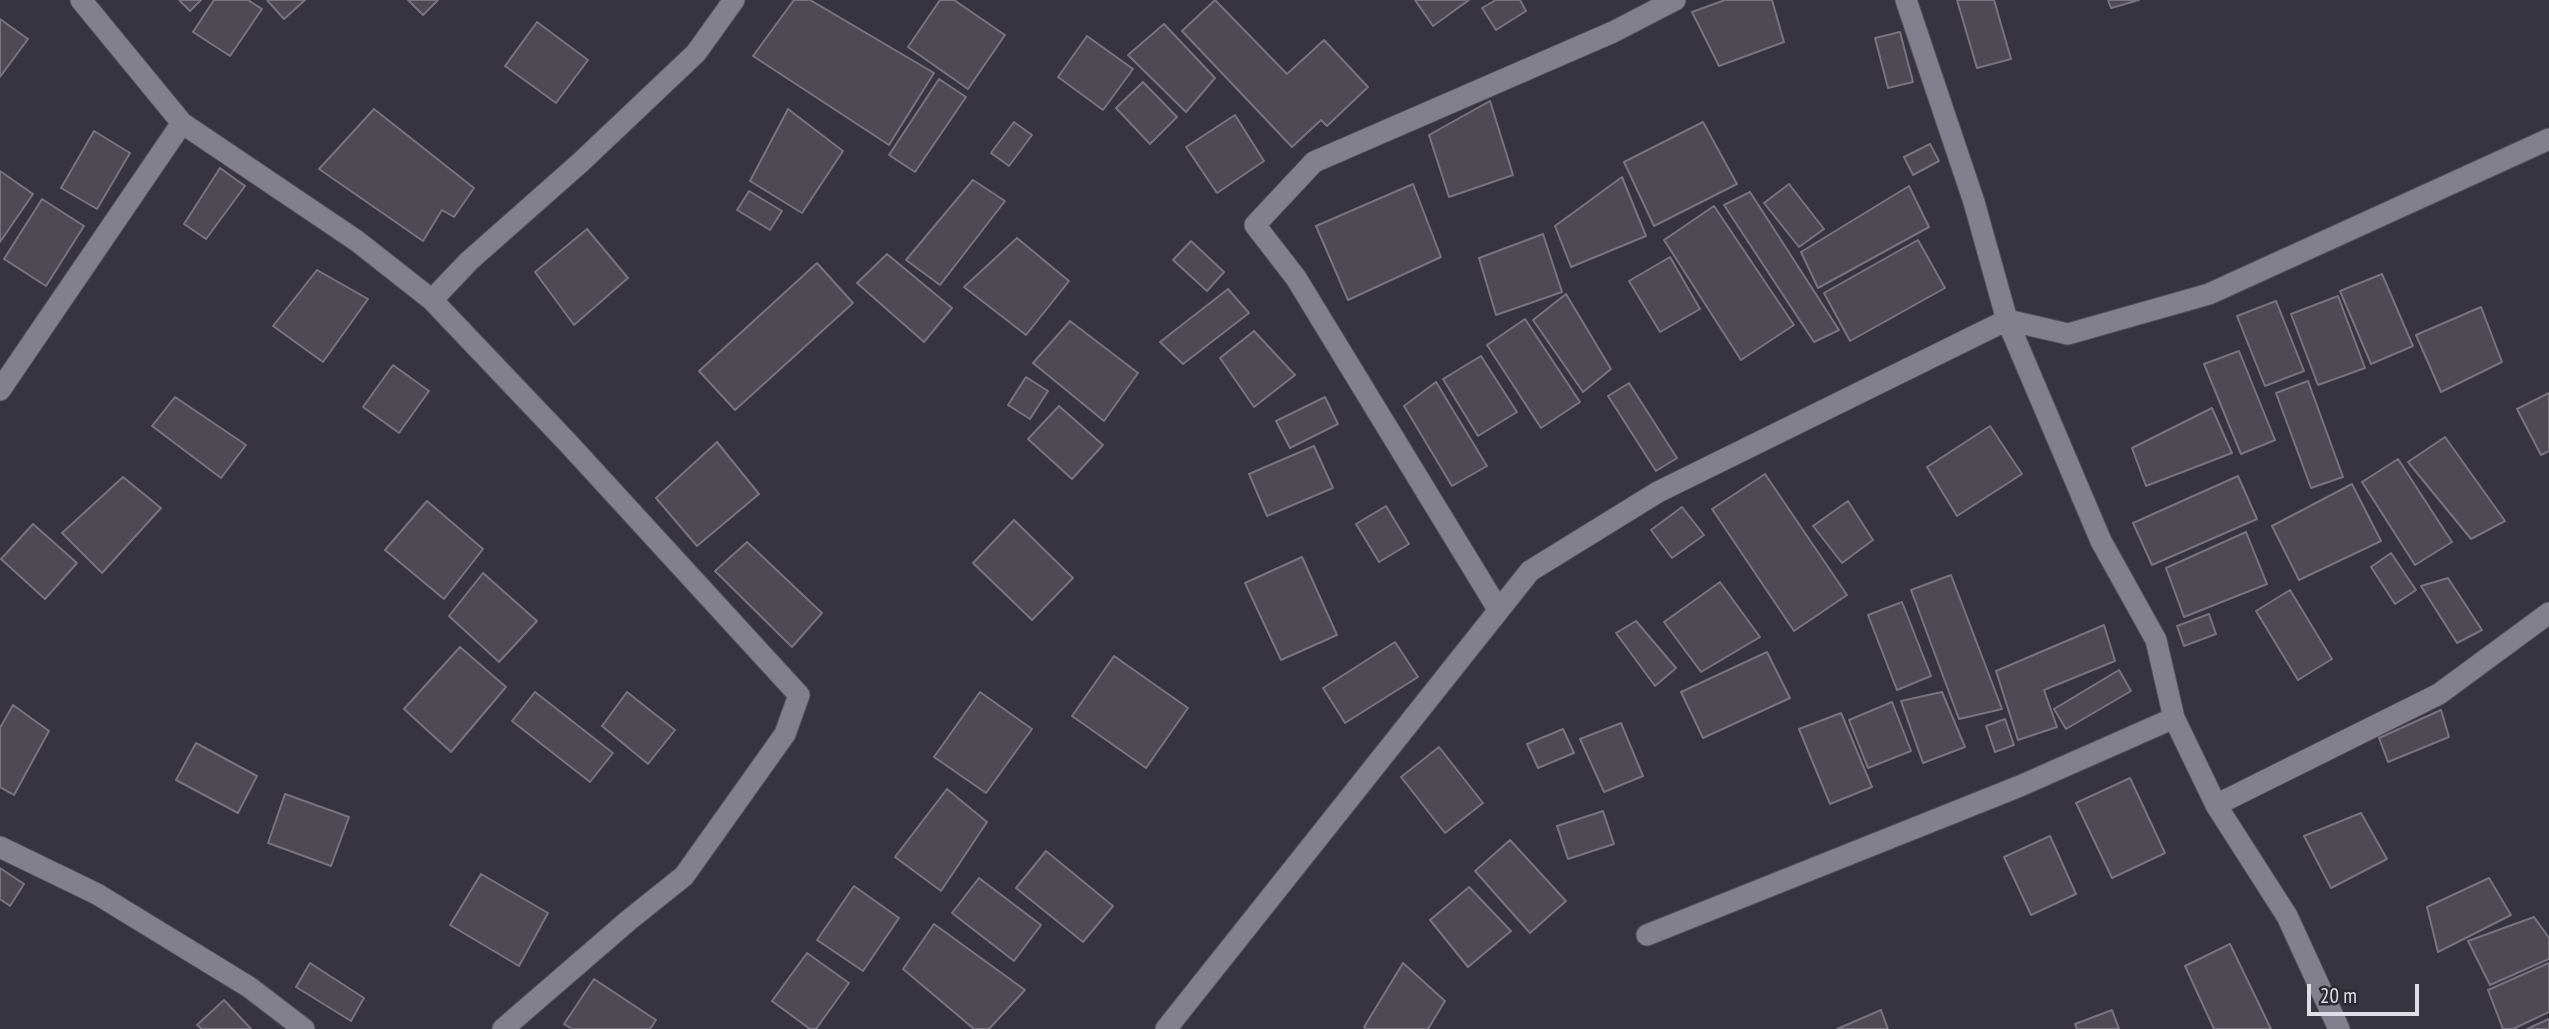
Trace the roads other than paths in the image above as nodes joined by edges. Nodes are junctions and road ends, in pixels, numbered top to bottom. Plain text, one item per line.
1 (81, 0) edge
2 (734, 0) edge
3 (1675, 0) edge
4 (1906, 0) edge
5 (182, 123) junction
6 (2549, 139) edge
7 (432, 300) junction
8 (2007, 320) junction
9 (0, 390) edge
10 (1498, 610) junction
11 (2549, 613) edge
12 (2174, 718) junction
13 (2216, 805) junction
14 (0, 847) edge
15 (1647, 935) dead end
16 (304, 1029) edge
17 (503, 1029) edge
18 (1166, 1029) edge
19 (2339, 1029) edge

1 - 5 street
2 - 7 street
3 - 10 street
4 - 8 street
5 - 7 street
5 - 9 street
6 - 8 street
7 - 17 street
8 - 10 street
8 - 12 street
10 - 18 street
11 - 13 street
12 - 13 street
12 - 15 street
13 - 19 street
14 - 16 street

